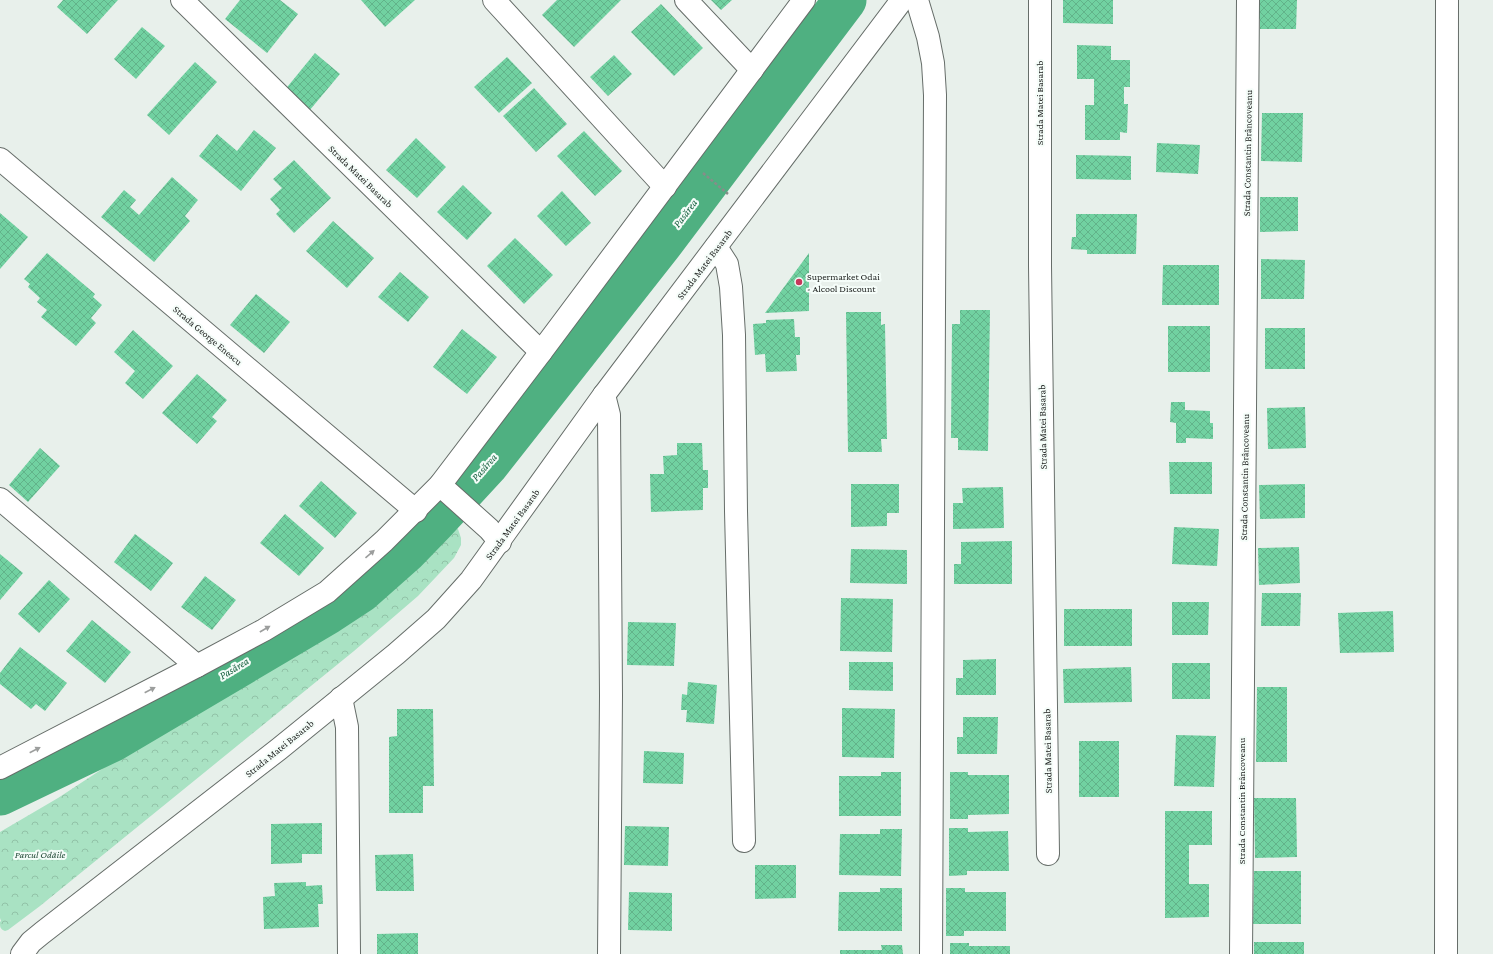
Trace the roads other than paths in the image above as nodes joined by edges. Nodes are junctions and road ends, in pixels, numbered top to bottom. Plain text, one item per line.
1 (182, 0) edge
2 (494, 0) edge
3 (686, 0) edge
4 (804, 0) edge
5 (902, 0) edge
6 (917, 0) edge
7 (1040, 0) edge
8 (1248, 0) edge
9 (1447, 0) edge
10 (752, 70) junction
11 (0, 159) edge
12 (664, 187) junction
13 (716, 247) junction
14 (541, 352) junction
15 (604, 395) junction
16 (446, 490) junction
17 (0, 499) edge
18 (416, 511) junction
19 (494, 535) junction
20 (197, 666) junction
21 (341, 698) junction
22 (0, 768) edge
23 (744, 841) dead end
24 (1048, 854) dead end
25 (22, 954) edge
26 (350, 954) edge
27 (610, 954) edge
28 (931, 954) edge
29 (1241, 954) edge
30 (1446, 954) edge

1 - 14 street, Strada Matei Basarab
2 - 12 street
3 - 10 street
4 - 10 street
5 - 13 street, Strada Matei Basarab
6 - 28 street
7 - 24 street, Strada Matei Basarab
8 - 29 street, Strada Constantin Brâncoveanu
9 - 30 street
10 - 12 street
11 - 18 street, Strada George Enescu
12 - 14 street
13 - 15 street, Strada Matei Basarab
13 - 23 street
14 - 16 street
15 - 19 street, Strada Matei Basarab
15 - 27 street
16 - 18 street
16 - 19 street
17 - 20 street
20 -> 18 street
19 - 21 street, Strada Matei Basarab
22 -> 20 street
21 - 25 street, Strada Matei Basarab
21 - 26 street

